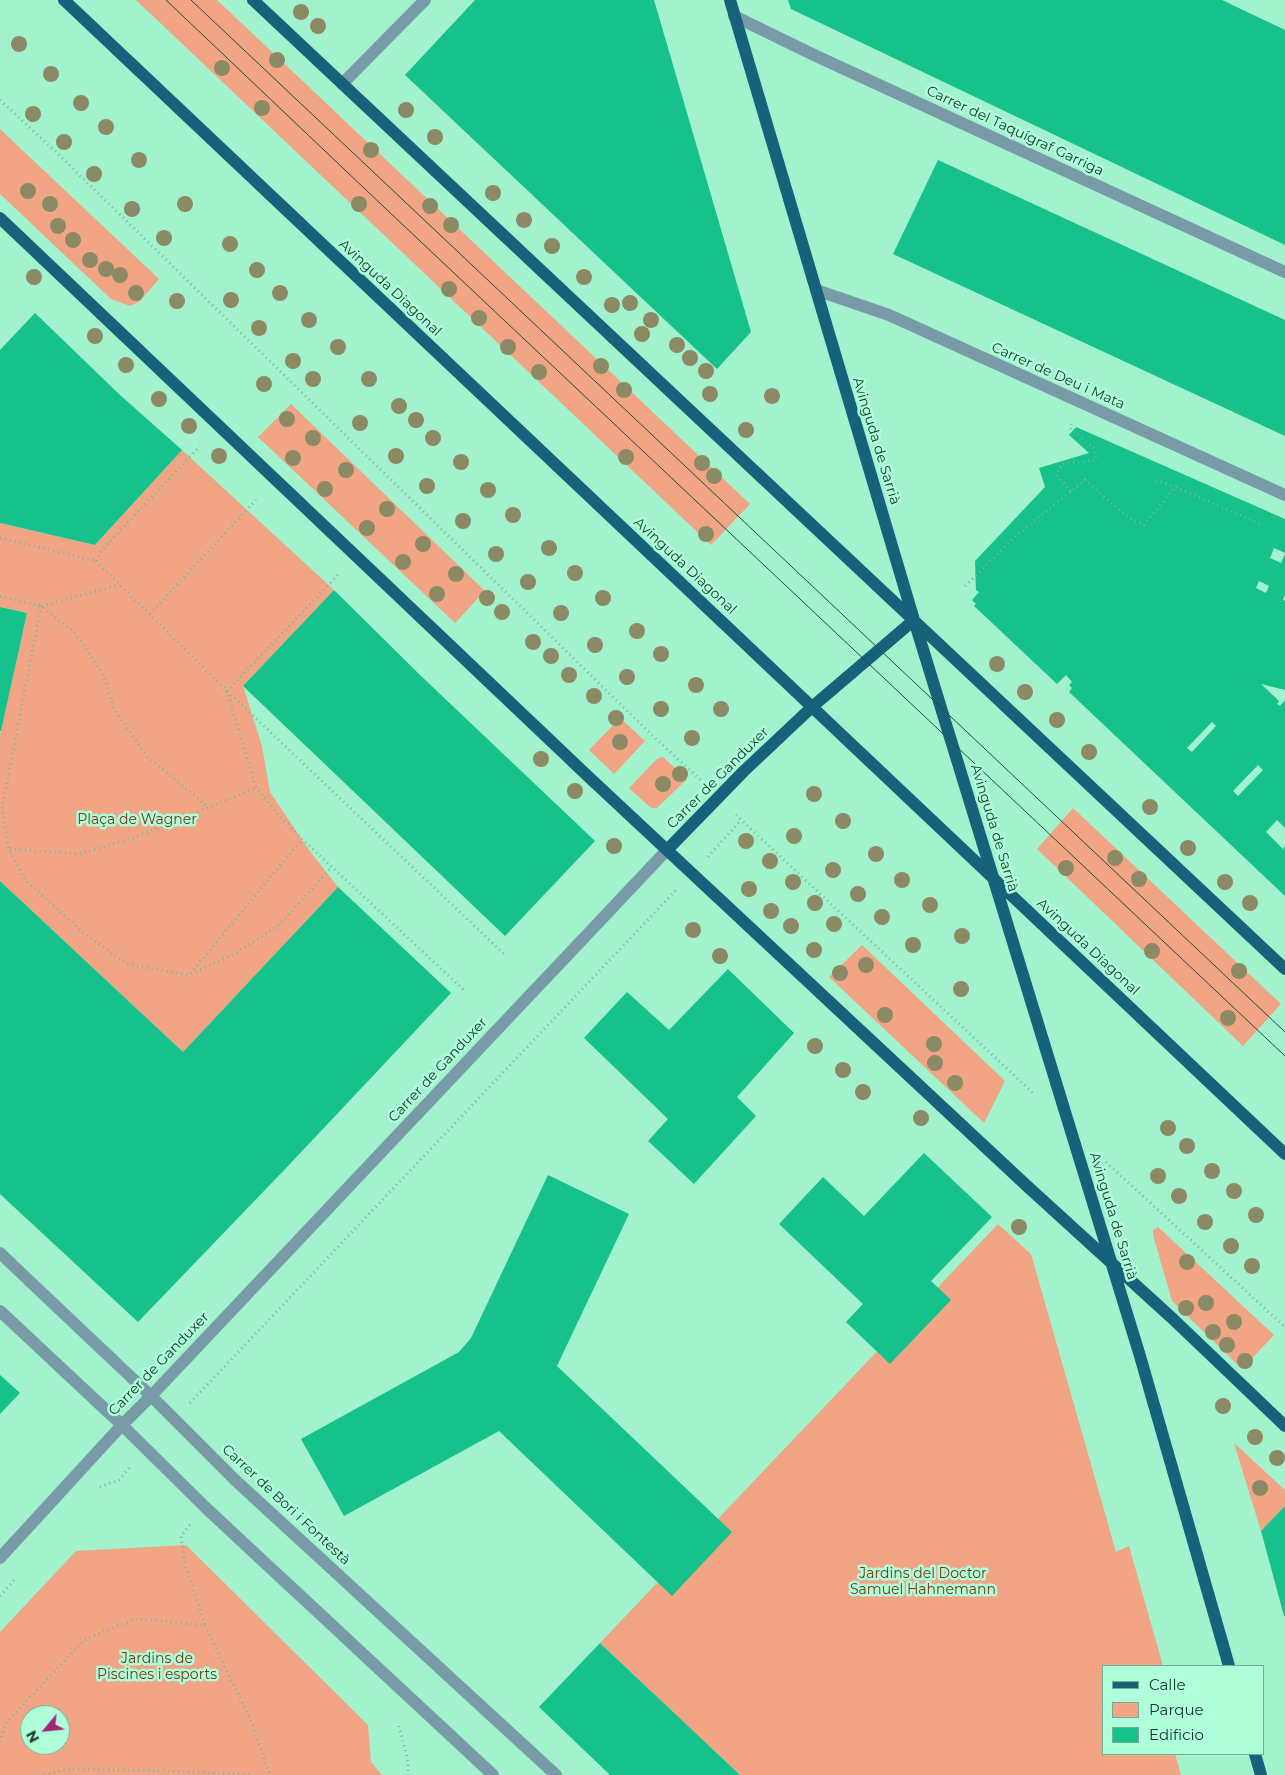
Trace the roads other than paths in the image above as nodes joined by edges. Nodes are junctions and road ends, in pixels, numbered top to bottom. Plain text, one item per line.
1 (64, 0) edge
2 (253, 0) edge
3 (425, 0) edge
4 (730, 0) edge
5 (734, 16) junction
6 (342, 84) junction
7 (0, 218) edge
8 (1285, 272) edge
9 (816, 290) junction
10 (1285, 495) edge
11 (914, 620) junction
12 (812, 706) junction
13 (667, 850) junction
14 (995, 880) junction
15 (1285, 969) edge
16 (1285, 1154) edge
17 (0, 1253) edge
18 (1110, 1261) junction
19 (0, 1311) edge
20 (152, 1396) junction
21 (122, 1425) junction
22 (1285, 1426) edge
23 (0, 1558) edge
24 (1229, 1665) edge
25 (1255, 1755) edge
26 (493, 1775) edge
27 (556, 1775) edge
28 (1261, 1775) edge

1 - 12 main road, Avinguda Diagonal
2 - 6 main road
3 - 6 street
4 - 5 main road, Avinguda de Sarrià
5 - 8 street, Carrer del Taquígraf Garriga
5 - 9 main road, Avinguda de Sarrià
6 - 11 main road
7 - 13 main road
9 - 10 street, Carrer de Deu i Mata
9 - 11 main road, Avinguda de Sarrià
11 - 12 main road, Carrer de Ganduxer
11 - 14 main road, Avinguda de Sarrià
11 - 15 main road
12 - 13 main road, Carrer de Ganduxer
12 - 14 main road, Avinguda Diagonal
13 - 18 main road
13 - 20 street, Carrer de Ganduxer
14 - 16 main road, Avinguda Diagonal
14 - 18 main road, Avinguda de Sarrià
17 - 20 street, Carrer de Bori i Fontestà
18 - 22 main road
18 - 24 main road, Avinguda de Sarrià
19 - 21 street
20 - 21 street, Carrer de Ganduxer
20 - 27 street, Carrer de Bori i Fontestà
21 - 23 street, Carrer de Ganduxer
21 - 26 street
25 - 28 main road

